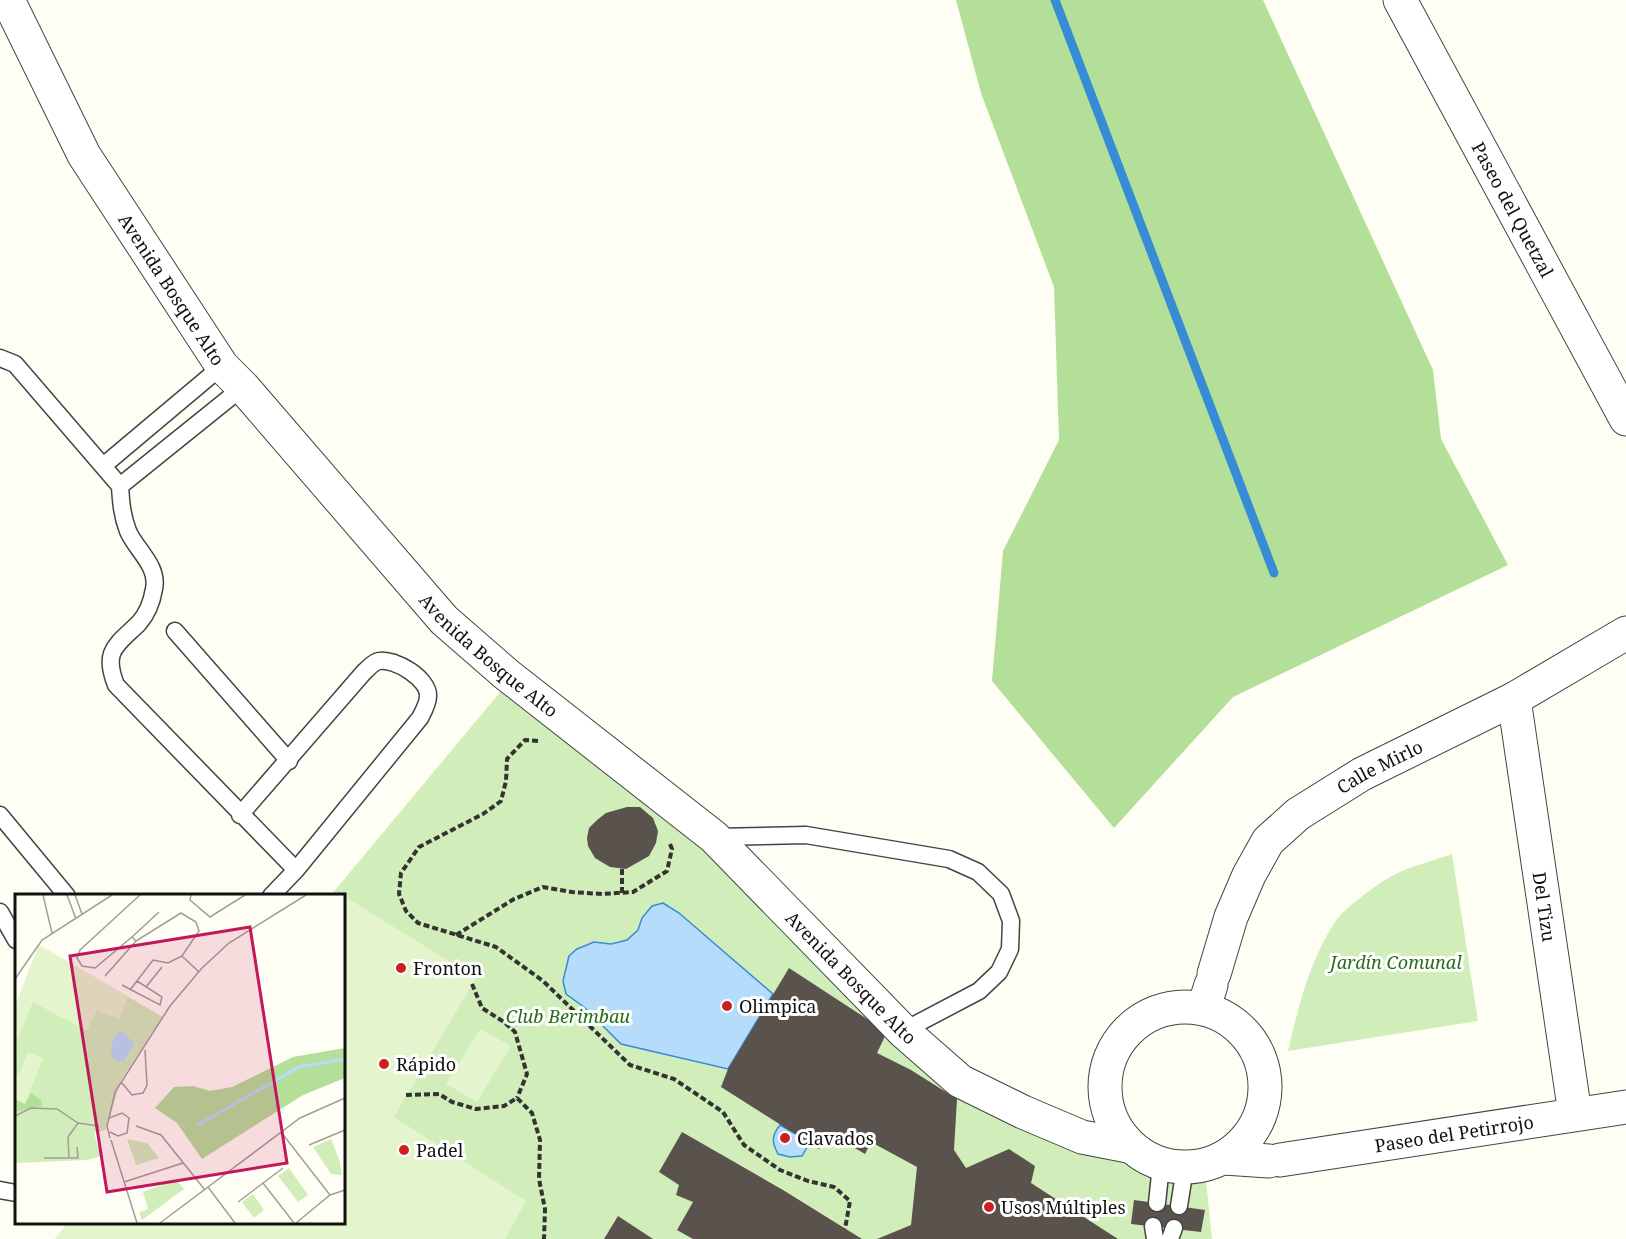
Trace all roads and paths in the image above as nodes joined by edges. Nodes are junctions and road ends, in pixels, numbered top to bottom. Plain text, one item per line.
1 (8, 0) edge
2 (1409, 3) edge
3 (0, 358) edge
4 (232, 377) junction
5 (1626, 419) edge
6 (103, 466) junction
7 (120, 486) junction
8 (175, 630) dead end
9 (1626, 633) edge
10 (1514, 699) junction
11 (542, 741) dead end
12 (288, 761) junction
13 (0, 815) edge
14 (240, 815) junction
15 (714, 837) junction
16 (669, 839) dead end
17 (622, 869) dead end
18 (296, 870) junction
19 (622, 893) junction
20 (65, 894) edge
21 (273, 894) edge
22 (0, 912) edge
23 (456, 935) junction
24 (15, 938) edge
25 (472, 984) dead end
26 (1210, 989) junction
27 (903, 1031) junction
28 (406, 1095) dead end
29 (517, 1098) junction
30 (1626, 1107) edge
31 (1575, 1114) junction
32 (1128, 1146) junction
33 (1224, 1158) junction
34 (1173, 1167) junction
35 (0, 1190) edge
36 (15, 1193) edge
37 (1157, 1203) dead end
38 (1179, 1206) dead end
39 (844, 1229) dead end
40 (544, 1239) edge

1 - 4 street, Avenida Bosque Alto
2 - 5 street, Paseo del Quetzal
3 - 6 lane
4 - 6 lane
4 - 7 lane
4 - 15 street, Avenida Bosque Alto
6 - 7 lane
7 - 14 lane
8 - 12 lane
9 - 10 street, Calle Mirlo
10 - 26 street, Calle Mirlo
10 - 31 street, Del Tizu
11 - 23 path
12 - 14 lane
12 - 18 lane
13 - 20 lane
14 - 18 lane
15 - 27 street, Avenida Bosque Alto
15 - 27 lane
16 - 19 path
17 - 19 path
18 - 21 lane
19 - 23 path
22 - 24 lane
23 - 39 path
25 - 29 path
26 - 32 street
26 - 33 street
27 - 32 street, Avenida Bosque Alto
28 - 29 path
29 - 40 path
30 - 31 street, Paseo del Petirrojo
31 - 33 street, Paseo del Petirrojo
32 - 34 street
33 - 34 street
34 - 37 lane
34 - 38 lane
35 - 36 lane

